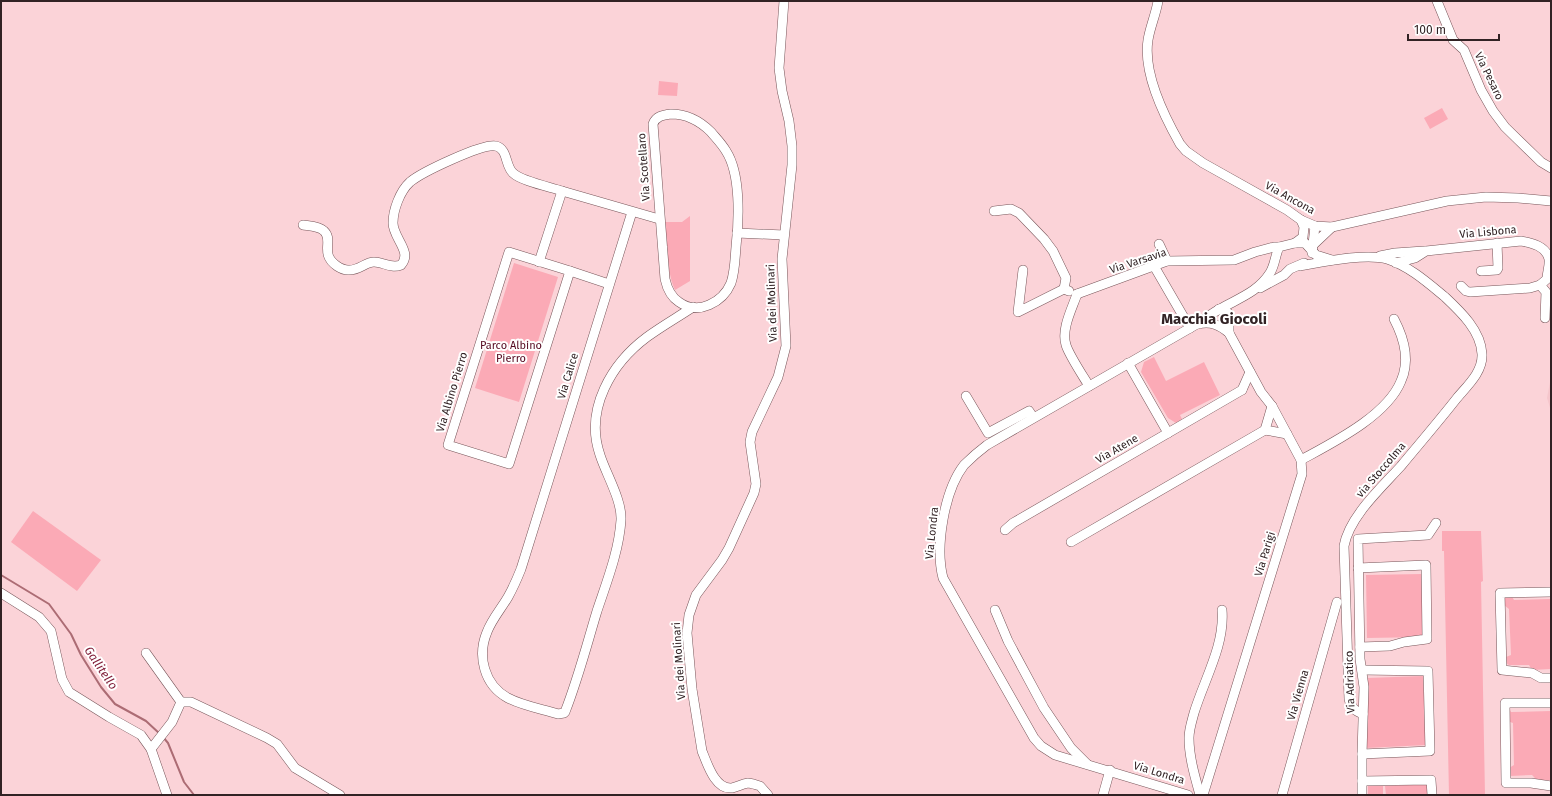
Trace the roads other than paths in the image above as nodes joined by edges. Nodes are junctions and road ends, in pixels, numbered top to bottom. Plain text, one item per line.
1 (784, 1) edge
2 (1158, 1) edge
3 (1437, 1) edge
4 (1551, 168) edge
5 (562, 191) junction
6 (1551, 201) edge
7 (994, 211) dead end
8 (632, 212) junction
9 (659, 219) junction
10 (1301, 220) junction
11 (303, 226) dead end
12 (1315, 226) junction
13 (1332, 227) junction
14 (737, 233) junction
15 (784, 235) junction
16 (1299, 240) junction
17 (1497, 243) junction
18 (1159, 244) dead end
19 (1279, 247) junction
20 (1313, 247) junction
21 (1426, 251) junction
22 (1255, 252) junction
23 (1374, 258) junction
24 (1415, 258) junction
25 (1332, 260) junction
26 (1167, 261) junction
27 (540, 262) junction
28 (1275, 263) junction
29 (1396, 263) junction
30 (1154, 266) junction
31 (1300, 266) junction
32 (1290, 269) junction
33 (1023, 270) dead end
34 (570, 271) junction
35 (1481, 272) dead end
36 (1418, 275) junction
37 (609, 284) junction
38 (1551, 284) edge
39 (1540, 285) junction
40 (1461, 286) dead end
41 (1064, 289) junction
42 (1252, 293) junction
43 (1077, 294) junction
44 (1236, 300) junction
45 (693, 307) junction
46 (1219, 309) junction
47 (1228, 318) junction
48 (1546, 318) dead end
49 (1394, 319) dead end
50 (1216, 324) junction
51 (1193, 326) junction
52 (1229, 333) junction
53 (1128, 363) junction
54 (1250, 372) junction
55 (1089, 386) junction
56 (1242, 390) junction
57 (1261, 392) junction
58 (966, 396) dead end
59 (1272, 406) junction
60 (1033, 417) junction
61 (1265, 430) junction
62 (1168, 433) junction
63 (1287, 434) junction
64 (1301, 460) junction
65 (1436, 523) dead end
66 (1005, 530) dead end
67 (1071, 542) dead end
68 (1358, 568) junction
69 (1551, 592) edge
70 (1, 594) edge
71 (1338, 602) dead end
72 (995, 610) dead end
73 (1222, 610) dead end
74 (1360, 647) junction
75 (146, 653) dead end
76 (1362, 670) junction
77 (1551, 678) edge
78 (181, 702) junction
79 (1551, 703) edge
80 (1363, 714) junction
81 (152, 747) junction
82 (1362, 754) junction
83 (1088, 765) junction
84 (1110, 770) junction
85 (1362, 781) junction
86 (1551, 786) edge
87 (729, 792) edge
88 (167, 795) edge
89 (340, 795) edge
90 (768, 795) edge
91 (1103, 795) edge
92 (1188, 795) edge
93 (1202, 795) edge
94 (1282, 795) edge
95 (1362, 795) edge
96 (1432, 795) edge

1 - 15 street, Via dei Molinari
2 - 10 street, Via Ancona
3 - 4 street, Via Pesaro
5 - 8 street
5 - 11 street
5 - 27 street
6 - 13 street, Via Ancona
7 - 41 street
8 - 9 street
8 - 37 street, Via Calice
9 - 14 street, Via Scotellaro
9 - 45 street, Via Scotellaro
10 - 12 street, Via Ancona
10 - 16 street
12 - 13 street, Via Ancona
12 - 16 street
12 - 20 street
13 - 20 street
14 - 15 street
14 - 45 street, Via Scotellaro
15 - 87 street, Via dei Molinari
16 - 19 street
16 - 20 street
17 - 21 street, Via Lisbona
17 - 35 street
17 - 39 street, Via Lisbona
18 - 26 street
19 - 22 street
19 - 28 street
20 - 25 street
20 - 31 street
21 - 23 street
21 - 24 street, Via Lisbona
22 - 26 street, Via Varsavia
22 - 28 street
23 - 25 street, Via Lisbona
23 - 29 street, Via Lisbona
24 - 29 street, Via Lisbona
24 - 36 street
25 - 31 street, Via Lisbona
26 - 30 street, Via Varsavia
27 - 34 street, Via Albino Pierro
27 - 34 street, Via Albino Pierro
28 - 32 street
28 - 42 street
29 - 36 street, Via Lisbona
30 - 43 street, Via Varsavia
30 - 51 street
31 - 32 street
32 - 42 street
33 - 41 street
34 - 37 street
36 - 80 street, via Stoccolma
37 - 45 street, Via Calice
38 - 39 street
39 - 40 street
39 - 48 street
41 - 43 street
42 - 44 street
43 - 55 street
44 - 46 street
44 - 47 street
46 - 47 street
46 - 51 street, Via Londra
47 - 50 street
47 - 52 street
49 - 64 street
50 - 51 street
50 - 52 street
51 - 53 street, Via Londra
52 - 54 street
53 - 55 street, Via Londra
53 - 62 street
54 - 56 street
54 - 57 street
55 - 60 street, Via Londra
56 - 57 street
56 - 62 street, Via Atene
57 - 59 street
58 - 60 street
59 - 61 street
59 - 63 street
60 - 83 street, Via Londra
61 - 63 street
61 - 67 street
62 - 66 street, Via Atene
63 - 64 street
64 - 93 street, Via Parigi
65 - 68 street, Via Adriatico
68 - 74 street, Via Adriatico
68 - 74 street
69 - 77 street
70 - 81 street
71 - 94 street, Via Vienna
72 - 83 street
73 - 93 street
74 - 76 street, Via Adriatico
75 - 78 street
76 - 80 street, Via Adriatico
76 - 82 street
78 - 81 street
78 - 89 street
79 - 86 street
80 - 82 street, Via Adriatico
81 - 88 street
82 - 85 street, Via Adriatico
83 - 84 street, Via Londra
84 - 91 street
84 - 92 street, Via Londra
85 - 95 street, Via Adriatico
85 - 96 street
87 - 90 street, Via dei Molinari

